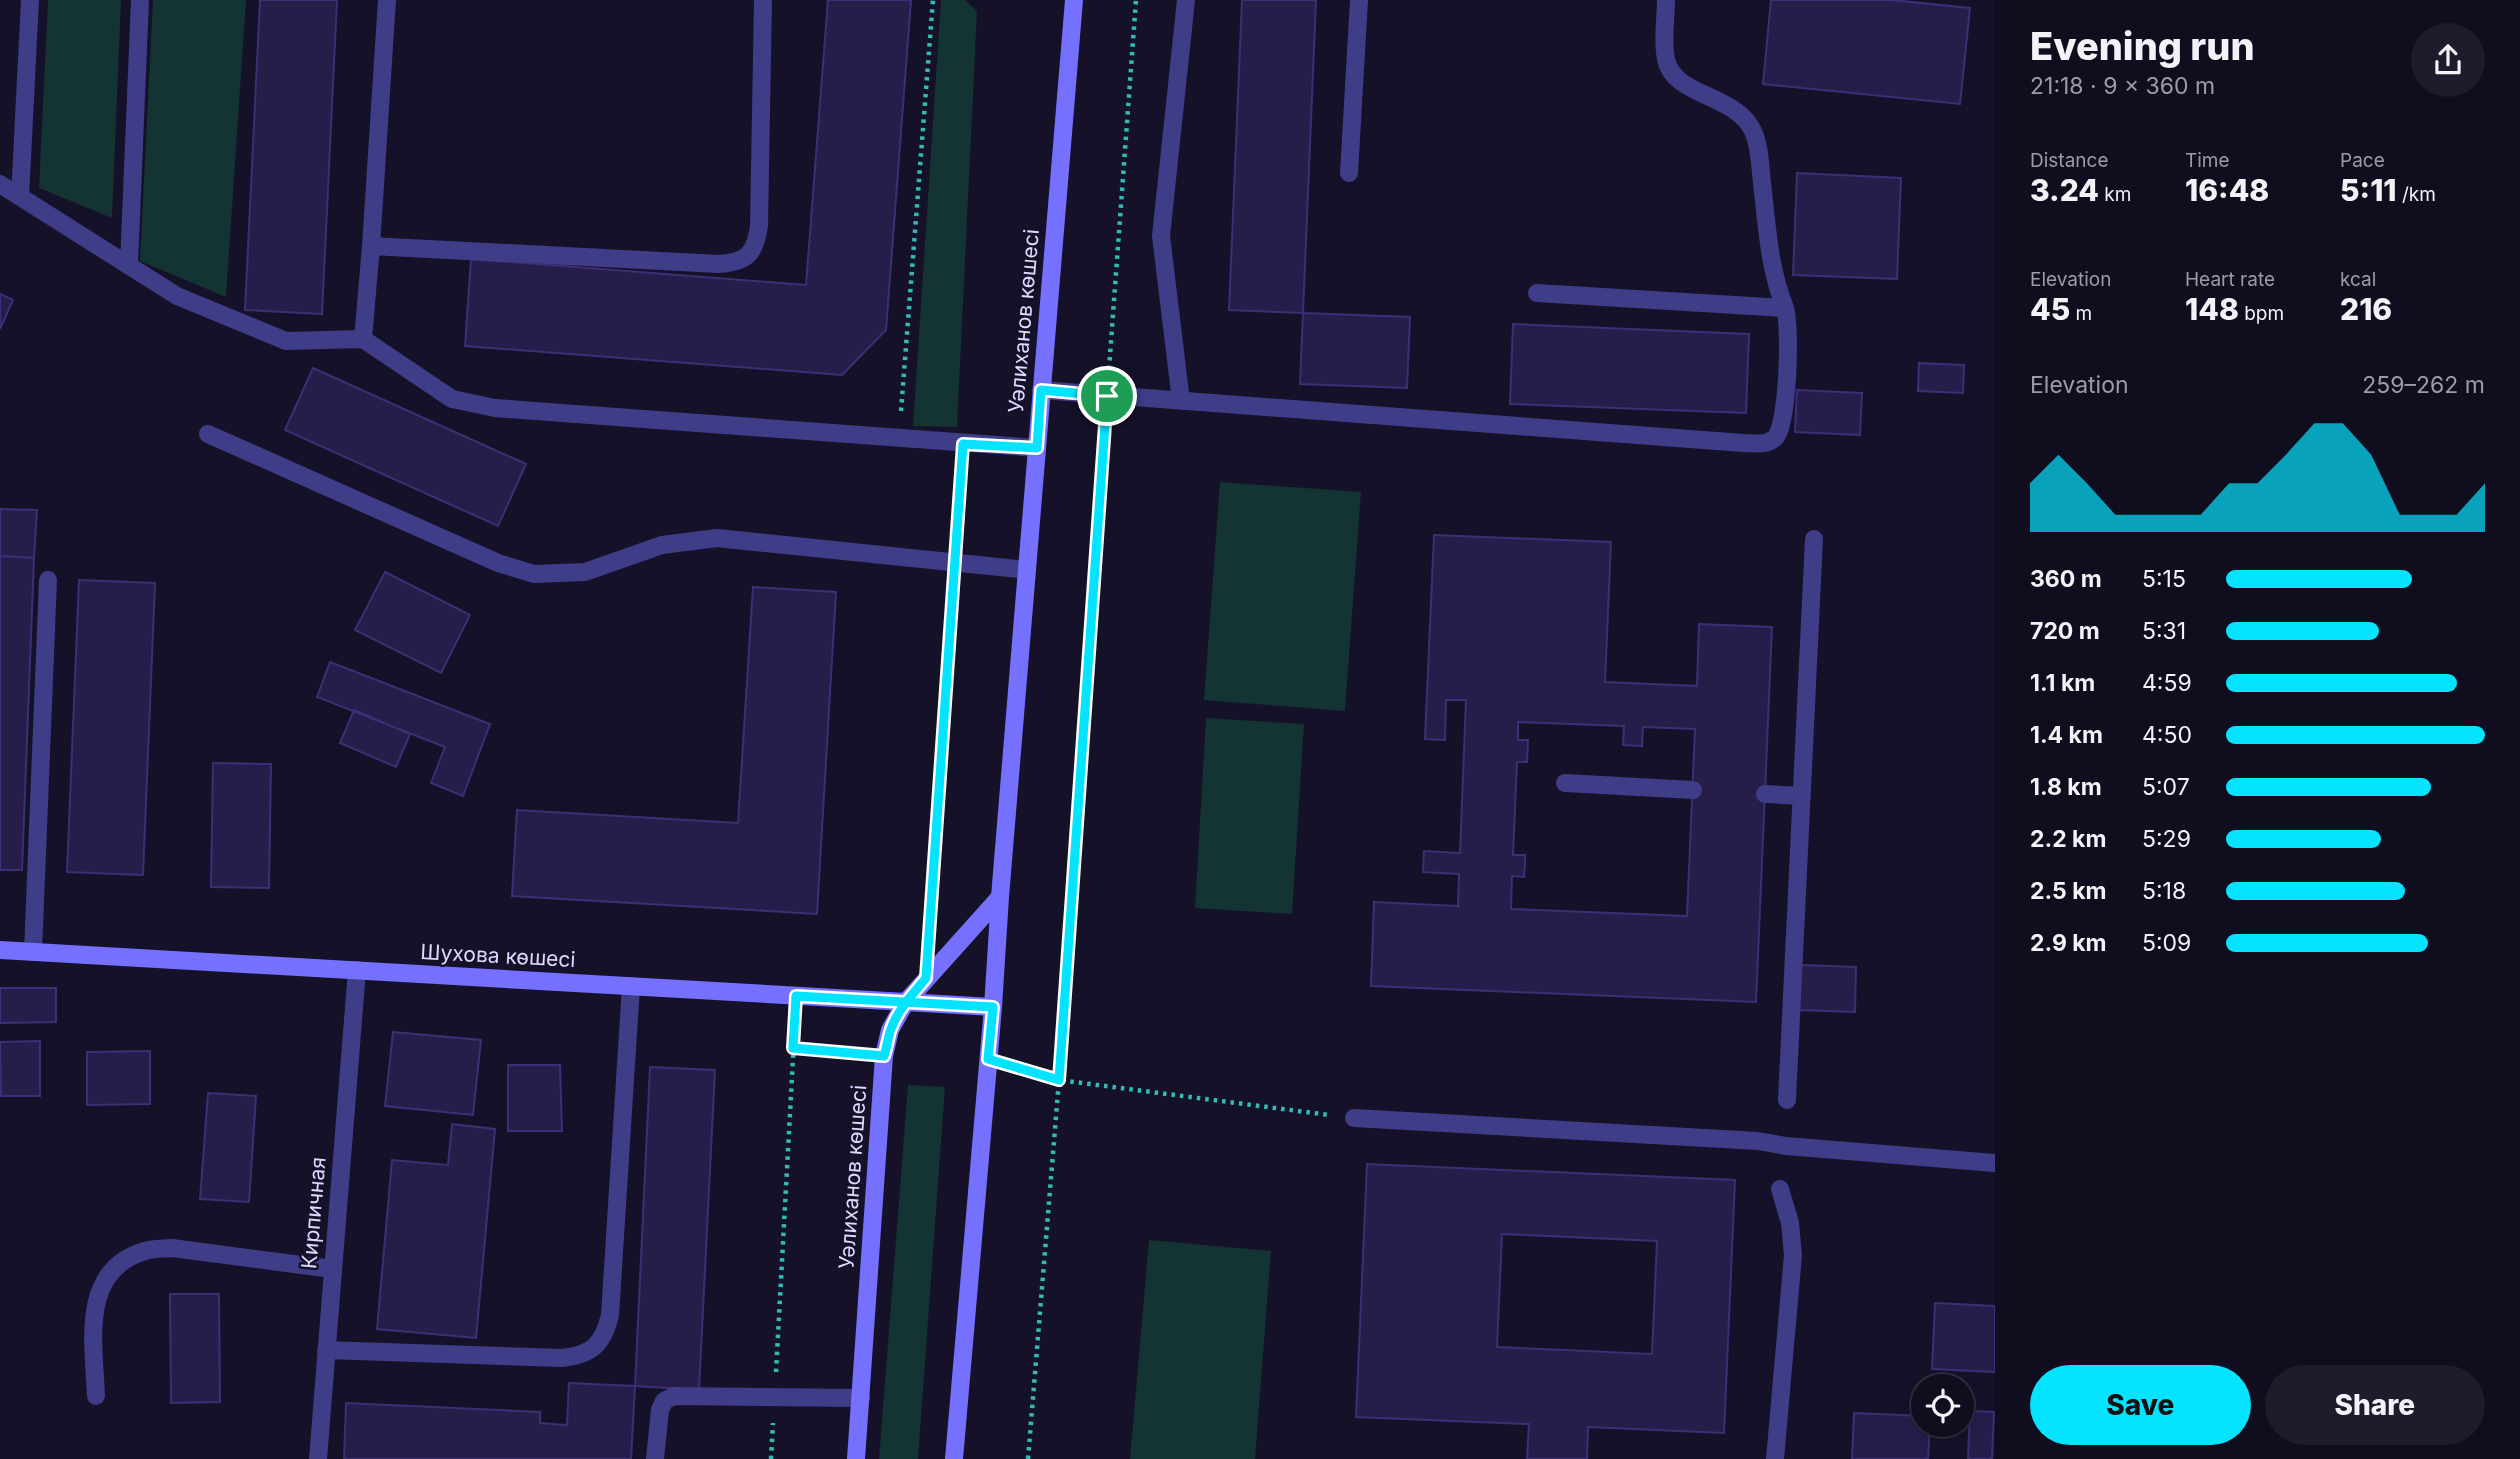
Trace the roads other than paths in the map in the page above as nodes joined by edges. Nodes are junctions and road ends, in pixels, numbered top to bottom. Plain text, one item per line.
1 (30, 0) edge
2 (140, 0) edge
3 (387, 0) edge
4 (763, 0) edge
5 (1074, 0) edge
6 (1186, 0) edge
7 (1359, 0) edge
8 (1666, 0) edge
9 (1349, 173) dead end
10 (0, 184) edge
11 (20, 197) junction
12 (371, 246) junction
13 (129, 265) junction
14 (1537, 293) dead end
15 (1785, 308) junction
16 (363, 339) junction
17 (1041, 390) junction
18 (1181, 401) junction
19 (208, 434) dead end
20 (1037, 448) junction
21 (1814, 538) dead end
22 (1027, 570) junction
23 (48, 580) dead end
24 (1565, 783) dead end
25 (1693, 790) dead end
26 (1765, 794) dead end
27 (1802, 796) junction
28 (1000, 897) junction
29 (0, 950) edge
30 (33, 952) junction
31 (356, 971) junction
32 (631, 986) junction
33 (905, 1003) junction
34 (993, 1007) junction
35 (1787, 1100) dead end
36 (1354, 1118) road end
37 (1995, 1163) edge
38 (1780, 1189) dead end
39 (332, 1269) junction
40 (327, 1350) junction
41 (96, 1396) dead end
42 (861, 1398) junction
43 (318, 1459) edge
44 (655, 1459) edge
45 (856, 1459) edge
46 (954, 1459) edge
47 (1775, 1459) edge

1 - 11 street
2 - 13 street
3 - 12 street
4 - 12 street
5 - 17 main road, Уәлиханов көшесі
6 - 18 street
7 - 9 street
8 - 15 street
10 - 11 street
11 - 13 street
12 - 16 street
13 - 16 street
14 - 15 street
15 - 18 street
16 - 20 street
17 - 18 street
17 - 20 main road, Уәлиханов көшесі
19 - 22 street
20 - 22 main road, Уәлиханов көшесі
21 - 27 street
22 - 28 main road, Уәлиханов көшесі
23 - 30 street
24 - 25 street
26 - 27 street
27 - 35 street
28 - 33 main road, Уәлиханов көшесі
28 - 34 main road, Уәлиханов көшесі
29 - 30 main road, Шухова көшесі
30 - 31 main road, Шухова көшесі
31 - 32 main road, Шухова көшесі
31 - 39 street, Кирпичная
32 - 33 main road, Шухова көшесі
32 - 40 street
33 - 34 main road, Шухова көшесі
33 - 42 main road, Уәлиханов көшесі
34 - 46 main road, Уәлиханов көшесі
36 - 37 street
38 - 47 street
39 - 40 street, Кирпичная
39 - 41 street
40 - 43 street, Кирпичная
42 - 44 street
42 - 45 main road, Уәлиханов көшесі

